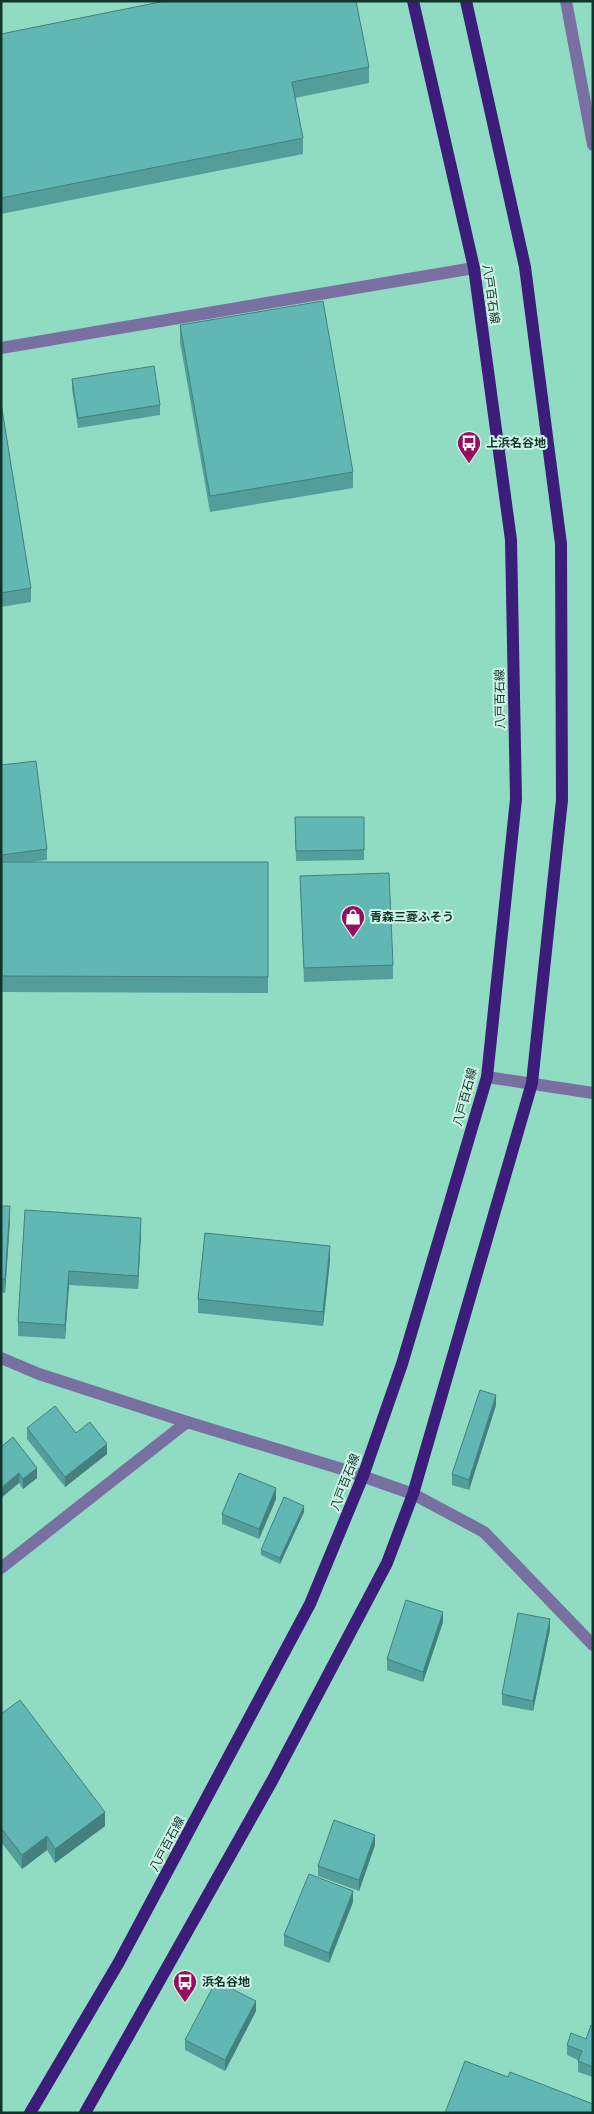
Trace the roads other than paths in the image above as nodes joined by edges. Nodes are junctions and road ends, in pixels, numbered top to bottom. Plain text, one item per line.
1 (413, 1) edge
2 (466, 1) edge
3 (566, 1) edge
4 (593, 145) edge
5 (474, 268) junction
6 (1, 348) edge
7 (487, 1077) junction
8 (532, 1083) junction
9 (593, 1093) edge
10 (1, 1358) edge
11 (188, 1422) junction
12 (363, 1476) junction
13 (413, 1494) junction
14 (1, 1568) edge
15 (593, 1645) edge
16 (30, 2113) edge
17 (85, 2113) edge

1 - 5 main road, 八戸百石線
2 - 8 main road
3 - 4 street
5 - 6 street
5 - 7 main road, 八戸百石線
7 - 8 street
7 - 12 main road, 八戸百石線
8 - 9 street
8 - 13 main road
10 - 11 street
11 - 12 street
11 - 14 street
12 - 13 street
12 - 16 main road, 八戸百石線
13 - 15 street
13 - 17 main road

